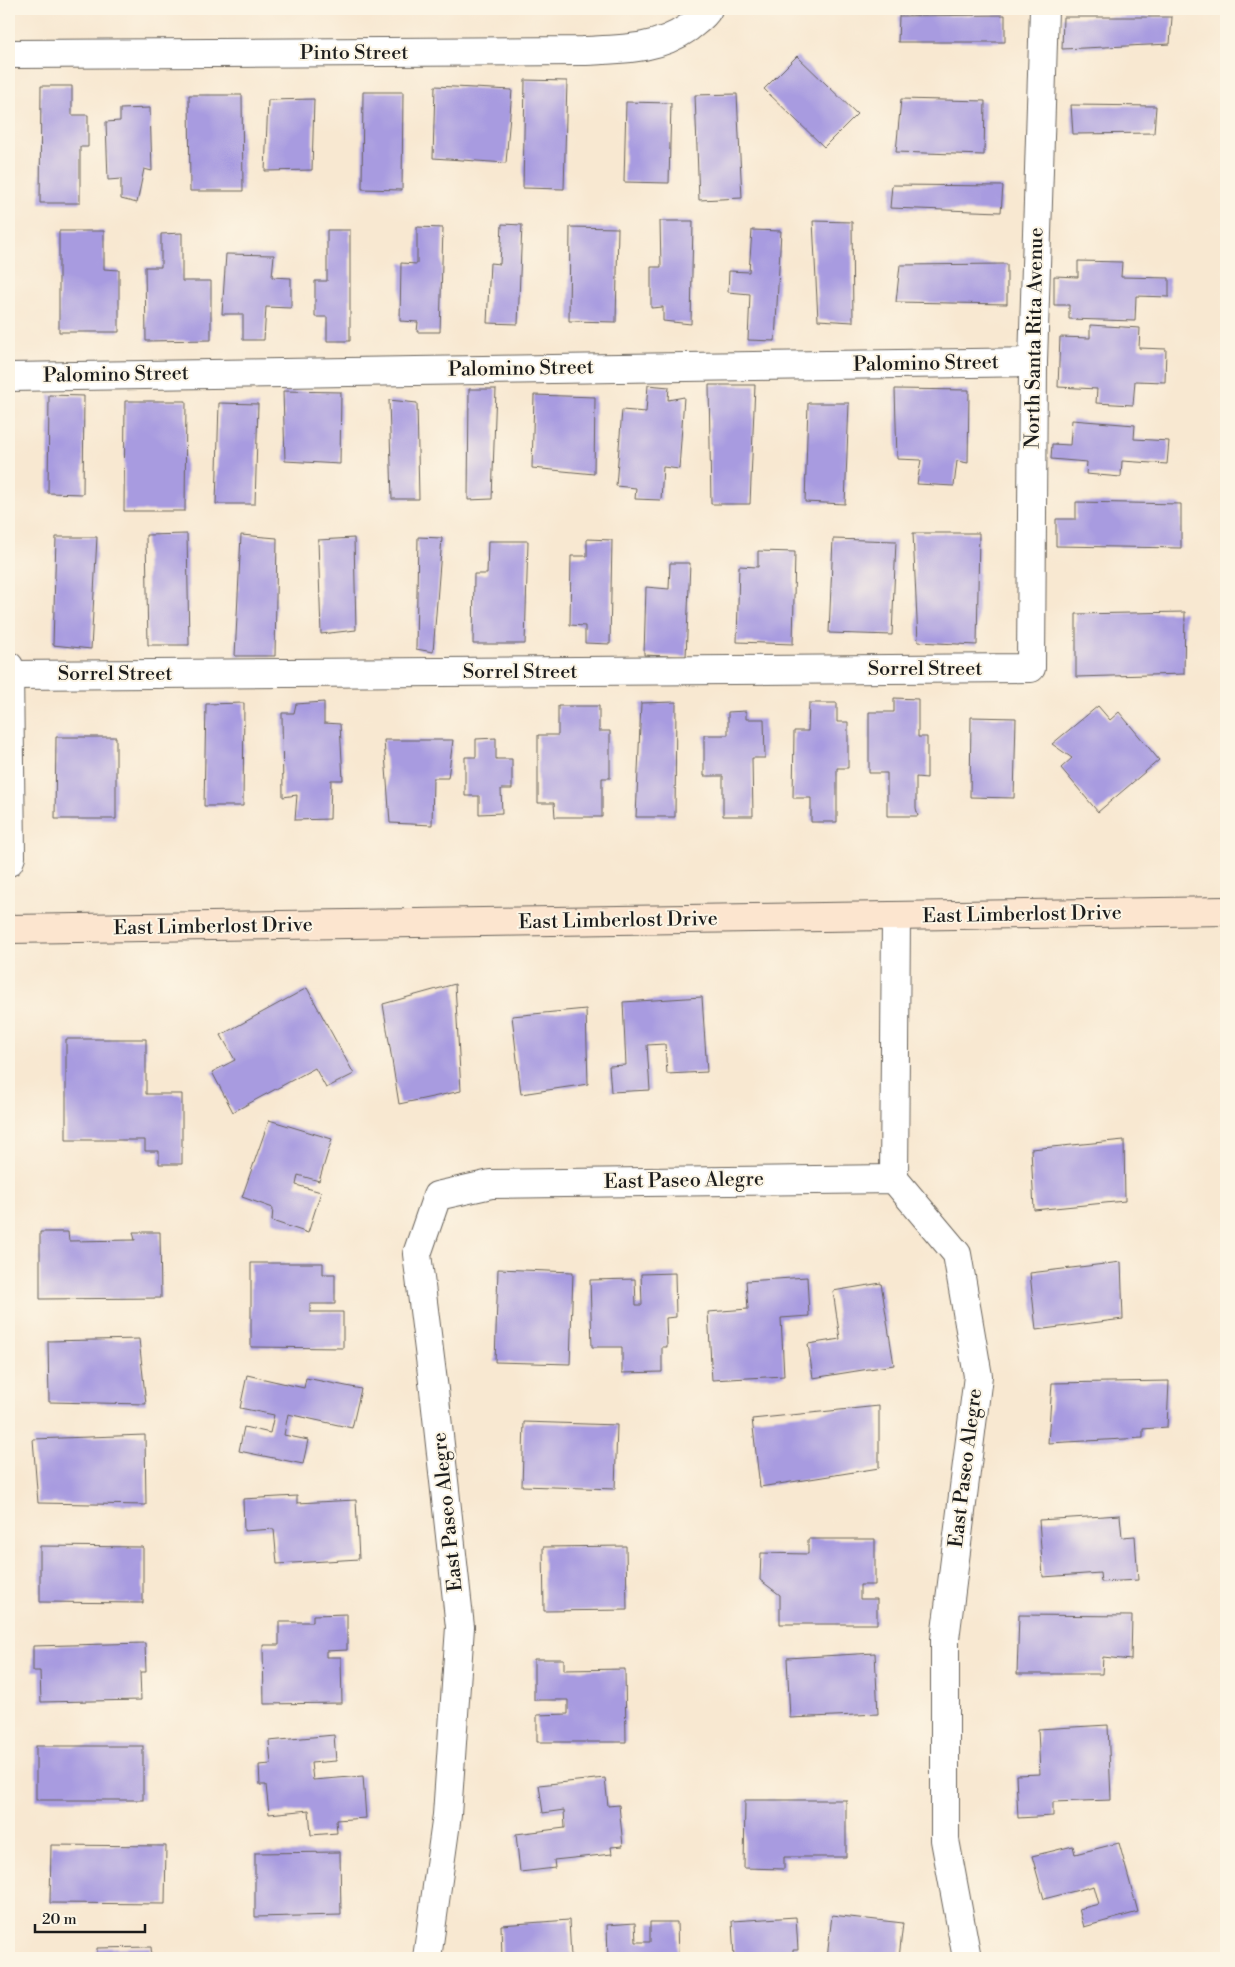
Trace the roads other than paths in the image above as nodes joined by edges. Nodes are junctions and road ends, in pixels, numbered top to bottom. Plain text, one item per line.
1 (1044, 9) edge
2 (700, 16) edge
3 (9, 54) edge
4 (1033, 362) junction
5 (9, 377) edge
6 (9, 666) edge
7 (1031, 668) joint
8 (9, 675) edge
9 (9, 862) edge
10 (1226, 912) edge
11 (896, 917) junction
12 (9, 930) edge
13 (894, 1179) junction
14 (427, 1958) edge
15 (968, 1958) edge

1 - 4 street, North Santa Rita Avenue
2 - 3 street, Pinto Street
4 - 5 street, Palomino Street
4 - 7 street, North Santa Rita Avenue
6 - 8 street
7 - 8 street, Sorrel Street
8 - 9 street
10 - 11 street, East Limberlost Drive
11 - 12 street, East Limberlost Drive
11 - 13 street
13 - 14 street, East Paseo Alegre
13 - 15 street, East Paseo Alegre

